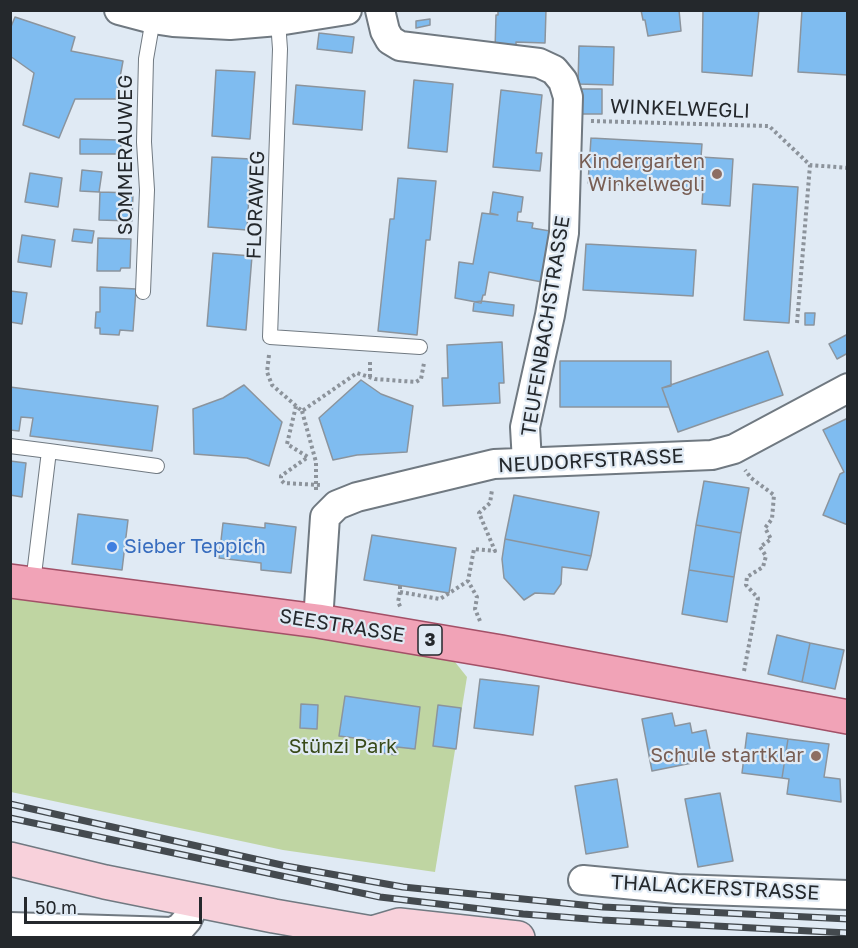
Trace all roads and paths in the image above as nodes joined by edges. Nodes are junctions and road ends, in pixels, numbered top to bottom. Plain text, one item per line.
1 (119, 10) edge
2 (347, 10) edge
3 (380, 10) edge
4 (153, 20) junction
5 (278, 21) junction
6 (568, 120) junction
7 (810, 165) junction
8 (848, 168) edge
9 (143, 292) dead end
10 (796, 323) dead end
11 (419, 352) joint
12 (268, 360) dead end
13 (369, 368) dead end
14 (370, 377) junction
15 (848, 388) edge
16 (296, 406) junction
17 (302, 411) junction
18 (10, 446) edge
19 (49, 451) junction
20 (314, 455) junction
21 (308, 457) junction
22 (527, 462) junction
23 (158, 466) dead end
24 (751, 478) dead end
25 (322, 484) dead end
26 (316, 485) junction
27 (492, 492) dead end
28 (316, 497) dead end
29 (468, 581) junction
30 (22, 582) edge
31 (400, 586) dead end
32 (480, 619) dead end
33 (318, 621) junction
34 (742, 677) dead end
35 (848, 717) edge
36 (10, 859) edge
37 (583, 880) dead end
38 (848, 894) edge
39 (196, 900) junction
40 (10, 927) edge
41 (377, 935) edge
42 (518, 938) edge

1 - 4 street
2 - 5 street
3 - 6 street, TEUFENBACHSTRASSE
4 - 5 street
4 - 9 lane, SOMMERAUWEG
5 - 11 lane, FLORAWEG
6 - 7 path, WINKELWEGLI
6 - 22 street, TEUFENBACHSTRASSE
7 - 8 path
7 - 10 path
11 - 14 path
12 - 16 path
13 - 14 path
14 - 17 path
15 - 22 street, NEUDORFSTRASSE
16 - 17 path
16 - 21 path
17 - 20 path
18 - 19 lane
19 - 23 lane
19 - 30 lane
20 - 21 path
20 - 26 path
21 - 26 path
22 - 33 street, NEUDORFSTRASSE
24 - 34 path
25 - 26 path
26 - 28 path
27 - 29 path
29 - 31 path
29 - 32 path
30 - 33 main road, SEESTRASSE / 3
33 - 35 main road, SEESTRASSE / 3
36 - 39 street
37 - 38 street, THALACKERSTRASSE
39 - 40 street
39 - 41 street
41 - 42 street

